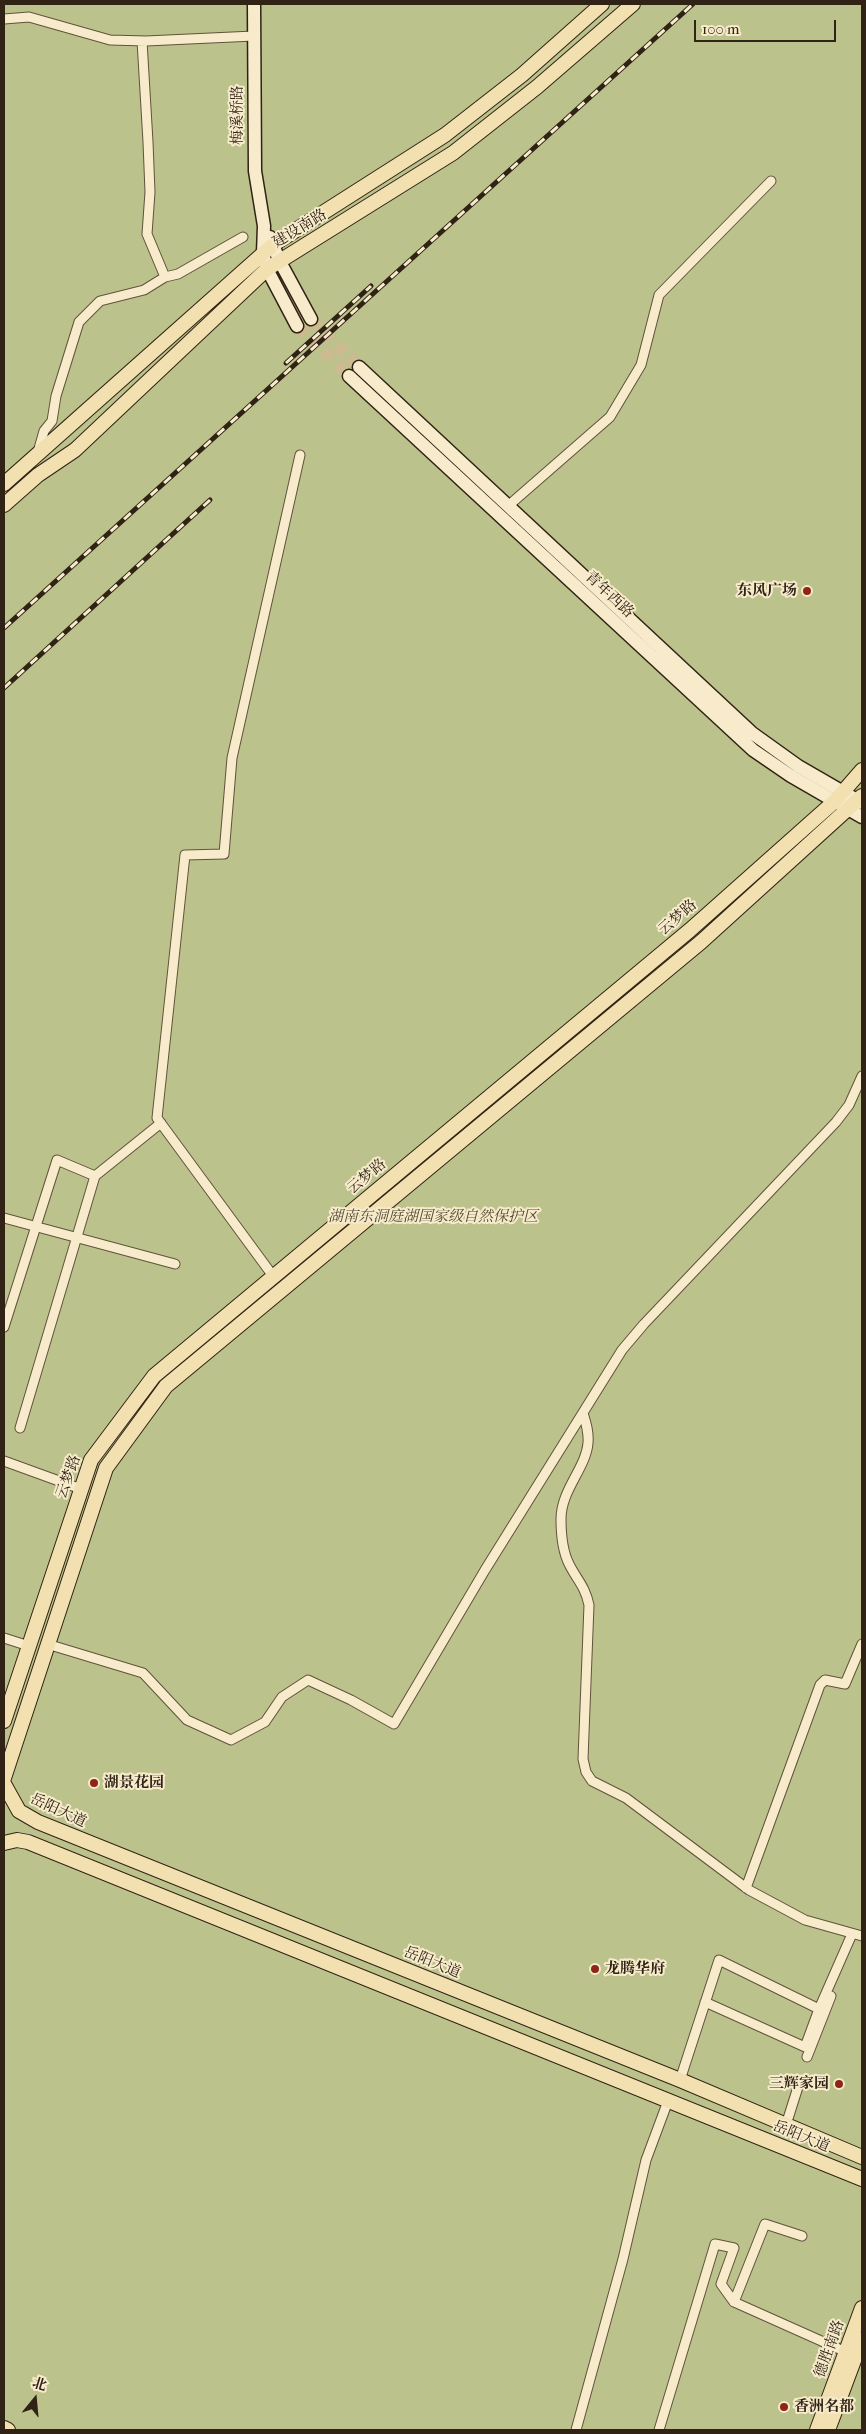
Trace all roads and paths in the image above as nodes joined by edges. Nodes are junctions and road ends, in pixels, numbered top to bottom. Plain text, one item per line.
1 (254, 4) edge
2 (633, 4) edge
3 (597, 5) edge
4 (4, 19) edge
5 (254, 36) junction
6 (142, 41) junction
7 (771, 181) dead end
8 (264, 226) junction
9 (243, 237) dead end
10 (274, 244) junction
11 (263, 253) junction
12 (273, 264) junction
13 (165, 277) junction
14 (310, 319) tunnel mouth
15 (297, 326) tunnel mouth
16 (38, 454) junction
17 (300, 455) dead end
18 (4, 484) edge
19 (4, 505) edge
20 (508, 506) junction
21 (862, 770) edge
22 (839, 797) junction
23 (858, 802) edge
24 (862, 817) edge
25 (862, 1076) edge
26 (161, 1123) junction
27 (95, 1176) junction
28 (4, 1218) edge
29 (36, 1228) junction
30 (76, 1238) junction
31 (175, 1264) dead end
32 (273, 1276) junction
33 (6, 1311) edge
34 (4, 1327) edge
35 (583, 1413) junction
36 (20, 1428) dead end
37 (4, 1461) edge
38 (81, 1489) junction
39 (4, 1638) edge
40 (47, 1644) junction
41 (862, 1644) edge
42 (29, 1646) junction
43 (4, 1721) edge
44 (4, 1778) edge
45 (4, 1784) edge
46 (4, 1843) edge
47 (746, 1888) junction
48 (852, 1934) junction
49 (862, 1936) edge
50 (705, 2002) junction
51 (819, 2010) junction
52 (807, 2057) dead end
53 (680, 2080) junction
54 (798, 2087) dead end
55 (668, 2101) junction
56 (786, 2124) junction
57 (862, 2157) edge
58 (862, 2179) edge
59 (802, 2236) dead end
60 (734, 2302) junction
61 (862, 2308) edge
62 (862, 2339) edge
63 (846, 2352) junction
64 (4, 2428) edge
65 (8, 2430) edge
66 (576, 2430) edge
67 (660, 2430) edge
68 (817, 2430) edge
69 (828, 2430) edge

1 - 5 main road, 梅溪桥路
2 - 12 main road, 建设南路
3 - 10 main road, 建设南路
4 - 6 street
5 - 6 street
5 - 8 main road, 梅溪桥路
6 - 13 street
7 - 20 street
8 - 10 main road
8 - 11 main road
9 - 13 street
10 - 11 main road, 建设南路
10 - 12 main road
11 - 12 main road
11 - 16 main road, 建设南路
12 - 14 main road
12 - 15 main road
12 - 19 main road, 建设南路
13 - 16 street
16 - 18 main road, 建设南路
17 - 26 street
20 - 22 main road, 青年西路
20 - 22 main road, 青年西路
21 - 22 main road, 云梦路
22 - 23 main road, 青年西路
22 - 32 main road, 云梦路
23 - 24 main road, 青年西路
23 - 40 main road
25 - 35 street
26 - 27 street
26 - 32 street
27 - 29 street
27 - 30 street
28 - 29 street
29 - 30 street
29 - 33 street
30 - 31 street
30 - 36 street
32 - 38 main road, 云梦路
33 - 34 street
35 - 40 street
35 - 47 street
37 - 38 street
38 - 42 main road, 云梦路
39 - 42 street
40 - 44 main road
41 - 47 street
42 - 43 main road, 云梦路
45 - 53 main road, 岳阳大道
46 - 55 main road, 岳阳大道
47 - 48 street
48 - 49 street
48 - 51 street
48 - 52 street
50 - 51 street
50 - 51 street
50 - 53 street
53 - 56 main road, 岳阳大道
54 - 56 street
55 - 58 main road, 岳阳大道
55 - 66 street
56 - 57 main road, 岳阳大道
59 - 60 street
60 - 63 street
60 - 67 street
61 - 63 main road, 德胜南路
62 - 69 main road, 德胜南路
63 - 68 main road, 德胜南路
64 - 65 main road

